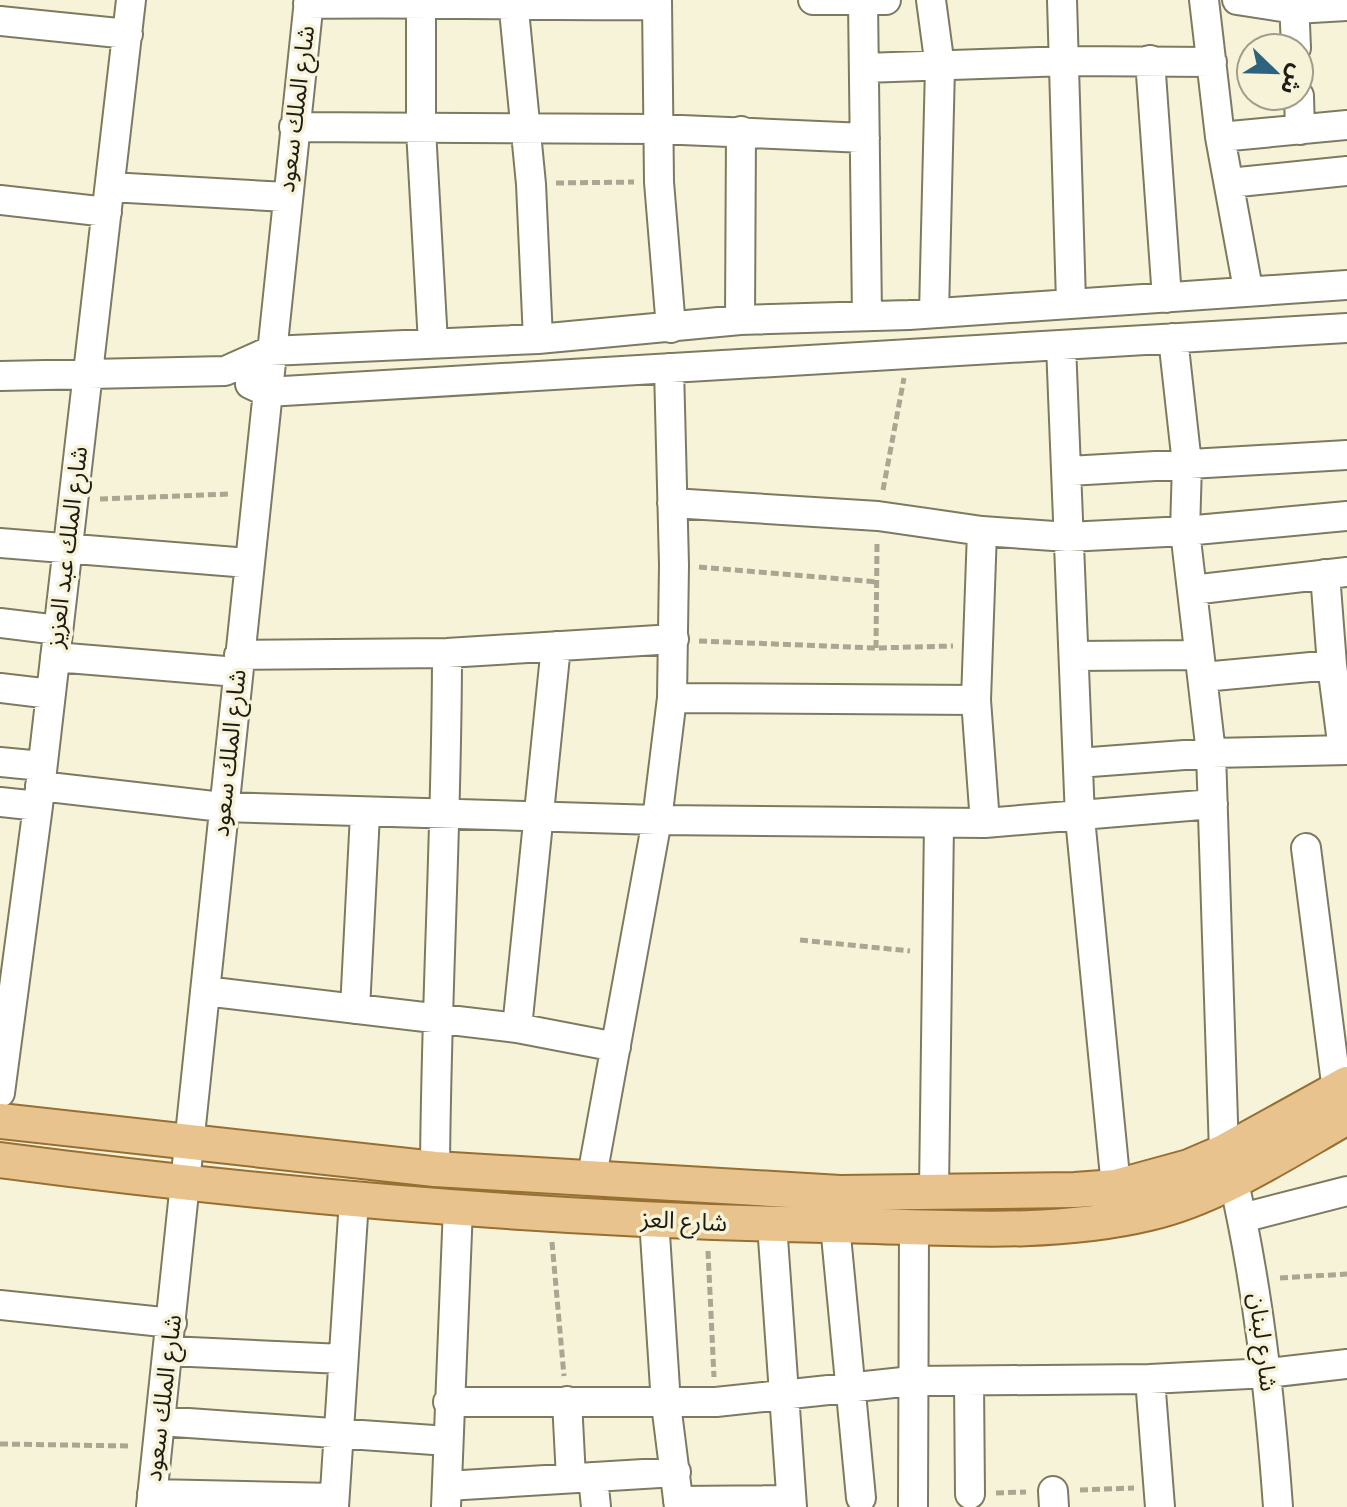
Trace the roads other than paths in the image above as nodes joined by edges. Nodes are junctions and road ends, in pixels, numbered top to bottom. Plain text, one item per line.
1 (131, 0) edge
2 (813, 0) edge
3 (931, 0) edge
4 (1062, 0) edge
5 (1204, 0) edge
6 (1237, 0) edge
7 (421, 1) edge
8 (875, 1) edge
9 (309, 2) edge
10 (514, 3) edge
11 (657, 3) edge
12 (1294, 4) edge
13 (1347, 6) edge
14 (0, 21) edge
15 (1295, 32) edge
16 (128, 34) junction
17 (1150, 60) junction
18 (1067, 61) junction
19 (1212, 62) junction
20 (940, 67) junction
21 (864, 68) junction
22 (1299, 112) edge
23 (1347, 125) edge
24 (294, 127) junction
25 (525, 127) junction
26 (658, 129) junction
27 (421, 130) junction
28 (1300, 130) junction
29 (741, 131) junction
30 (1220, 137) junction
31 (865, 138) junction
32 (1347, 171) edge
33 (1229, 183) junction
34 (286, 197) junction
35 (109, 199) junction
36 (0, 200) edge
37 (1347, 285) edge
38 (1248, 289) junction
39 (1167, 298) junction
40 (1071, 302) junction
41 (934, 313) junction
42 (867, 316) junction
43 (740, 320) junction
44 (671, 328) junction
45 (1347, 328) edge
46 (1173, 338) junction
47 (538, 339) junction
48 (433, 343) junction
49 (1061, 345) junction
50 (270, 351) junction
51 (669, 368) junction
52 (225, 371) junction
53 (0, 376) edge
54 (87, 377) junction
55 (267, 392) junction
56 (1347, 455) edge
57 (1187, 464) junction
58 (1069, 471) junction
59 (672, 503) junction
60 (1347, 516) edge
61 (982, 531) junction
62 (1185, 531) junction
63 (1068, 537) junction
64 (0, 543) edge
65 (68, 551) junction
66 (248, 563) junction
67 (1336, 573) edge
68 (1192, 590) junction
69 (0, 623) edge
70 (674, 639) junction
71 (56, 644) junction
72 (556, 646) junction
73 (447, 653) junction
74 (1075, 656) junction
75 (238, 663) junction
76 (1332, 665) junction
77 (1201, 666) junction
78 (0, 688) edge
79 (51, 694) junction
80 (672, 698) junction
81 (976, 700) junction
82 (1345, 750) edge
83 (1211, 753) junction
84 (0, 762) edge
85 (1078, 763) junction
86 (40, 786) junction
87 (0, 802) edge
88 (1213, 804) junction
89 (222, 807) junction
90 (365, 814) junction
91 (447, 814) junction
92 (539, 816) junction
93 (1080, 818) junction
94 (657, 820) junction
95 (985, 823) junction
96 (939, 824) junction
97 (1306, 848) dead end
98 (8, 955) edge
99 (205, 991) junction
100 (355, 1009) junction
101 (436, 1020) junction
102 (517, 1028) junction
103 (616, 1047) junction
104 (0, 1093) edge
105 (1344, 1097) edge
106 (0, 1121) edge
107 (190, 1141) junction
108 (0, 1160) edge
109 (1229, 1165) junction
110 (435, 1169) junction
111 (592, 1176) junction
112 (186, 1184) junction
113 (1116, 1187) junction
114 (934, 1190) junction
115 (1347, 1191) edge
116 (354, 1200) junction
117 (458, 1207) junction
118 (1242, 1218) junction
119 (654, 1219) junction
120 (772, 1224) junction
121 (835, 1225) junction
122 (914, 1229) junction
123 (0, 1305) edge
124 (171, 1337) junction
125 (343, 1359) junction
126 (1347, 1364) edge
127 (1268, 1373) junction
128 (1150, 1379) junction
129 (912, 1381) junction
130 (969, 1382) junction
131 (849, 1386) junction
132 (784, 1393) junction
133 (567, 1401) junction
134 (448, 1402) junction
135 (666, 1404) junction
136 (159, 1433) junction
137 (337, 1433) junction
138 (448, 1441) junction
139 (676, 1472) junction
140 (582, 1477) junction
141 (970, 1494) dead end
142 (447, 1496) edge
143 (861, 1498) dead end
144 (151, 1501) edge
145 (334, 1503) edge
146 (679, 1504) edge
147 (792, 1504) edge
148 (596, 1507) edge
149 (913, 1507) edge
150 (1160, 1507) edge
151 (1278, 1507) edge

1 - 16 street, شارع الملك عبد العزيز
2 - 8 street
3 - 20 street
4 - 18 street
5 - 19 street
6 - 12 street
7 - 9 street
7 - 10 street
7 - 27 street
8 - 21 street
9 - 24 street, شارع الملك سعود
10 - 11 street
10 - 25 street
11 - 26 street
12 - 13 street
12 - 15 street
14 - 16 street
16 - 35 street, شارع الملك عبد العزيز
17 - 18 street
17 - 19 street
17 - 39 street
18 - 20 street
18 - 40 street
19 - 30 street
20 - 21 street
20 - 41 street
21 - 31 street
22 - 28 street
23 - 28 street
24 - 27 street
24 - 34 street, شارع الملك سعود
25 - 26 street
25 - 27 street
25 - 47 street
26 - 29 street
26 - 44 street
27 - 48 street
28 - 30 street
29 - 31 street
29 - 43 street
30 - 33 street
31 - 42 street
32 - 33 street
33 - 38 street
34 - 35 street
34 - 50 street, شارع الملك سعود
35 - 36 street
35 - 54 street, شارع الملك عبد العزيز
37 - 38 street
38 - 39 street
39 - 40 street
40 - 41 street
41 - 42 street
42 - 43 street
43 - 44 street
44 - 47 street
45 - 46 street
46 - 49 street
46 - 57 street, شارع لبنان
47 - 48 street
48 - 50 street
49 - 51 street
49 - 58 street
50 - 52 street
50 - 55 street, شارع الملك سعود
51 - 55 street
51 - 59 street
52 - 54 street
52 - 55 street
53 - 54 street
54 - 65 street, شارع الملك عبد العزيز
55 - 66 street, شارع الملك سعود
56 - 57 street
57 - 58 street
57 - 62 street, شارع لبنان
58 - 63 street
59 - 61 street
59 - 70 street
60 - 62 street
61 - 63 street
61 - 81 street
62 - 63 street
62 - 68 street, شارع لبنان
63 - 74 street
64 - 65 street
65 - 66 street
65 - 71 street, شارع الملك عبد العزيز
66 - 75 street, شارع الملك سعود
67 - 68 street
67 - 76 street
68 - 77 street, شارع لبنان
69 - 71 street
70 - 72 street
70 - 80 street
71 - 75 street
71 - 79 street, شارع الملك عبد العزيز
72 - 73 street
72 - 92 street
73 - 75 street
73 - 91 street
74 - 77 street
74 - 85 street
75 - 89 street, شارع الملك سعود
76 - 77 street
76 - 82 street
77 - 83 street, شارع لبنان
78 - 79 street
79 - 86 street, شارع الملك عبد العزيز
80 - 81 street
80 - 94 street
81 - 95 street
82 - 83 street
83 - 85 street
83 - 88 street, شارع لبنان
84 - 86 street
85 - 93 street
86 - 87 street
86 - 89 street
86 - 98 street, شارع الملك عبد العزيز
88 - 93 street
88 - 109 street, شارع لبنان
89 - 90 street
89 - 99 street, شارع الملك سعود
90 - 91 street
90 - 100 street
91 - 92 street
91 - 101 street
92 - 94 street
92 - 102 street
93 - 95 street
93 - 113 street
94 - 96 street
94 - 103 street
95 - 96 street
96 - 114 street
97 - 105 street
98 - 104 street, شارع الملك عبد العزيز
99 - 100 street
99 - 107 street, شارع الملك سعود
100 - 101 street
101 - 102 street
101 - 110 street
102 - 103 street
103 - 111 street
105 - 109 main road, شارع العز
106 - 107 main road, شارع العز
107 - 110 main road, شارع العز
107 - 112 street, شارع الملك سعود
108 - 112 main road, شارع العز
109 - 113 main road, شارع العز
109 - 118 street, شارع لبنان
109 - 122 main road, شارع العز
110 - 111 main road, شارع العز
111 - 114 main road, شارع العز
112 - 116 main road, شارع العز
112 - 124 street, شارع الملك سعود
113 - 114 main road, شارع العز
115 - 118 street
116 - 117 main road, شارع العز
116 - 125 street
117 - 119 main road, شارع العز
117 - 134 street
118 - 127 street, شارع لبنان
119 - 120 main road, شارع العز
119 - 135 street
120 - 121 main road, شارع العز
120 - 132 street
121 - 122 main road, شارع العز
121 - 131 street
122 - 129 street
123 - 124 street
124 - 125 street
124 - 136 street, شارع الملك سعود
125 - 137 street
126 - 127 street
127 - 128 street
127 - 151 street, شارع لبنان
128 - 130 street
128 - 150 street
129 - 130 street
129 - 131 street
129 - 149 street
130 - 141 street
131 - 132 street
131 - 143 street
132 - 135 street
132 - 147 street
133 - 134 street
133 - 135 street
133 - 140 street
134 - 138 street
135 - 139 street
136 - 137 street
136 - 144 street, شارع الملك سعود
137 - 138 street
137 - 145 street
138 - 142 street
139 - 140 street
139 - 146 street
140 - 142 street
140 - 148 street
144 - 145 street
146 - 147 street

